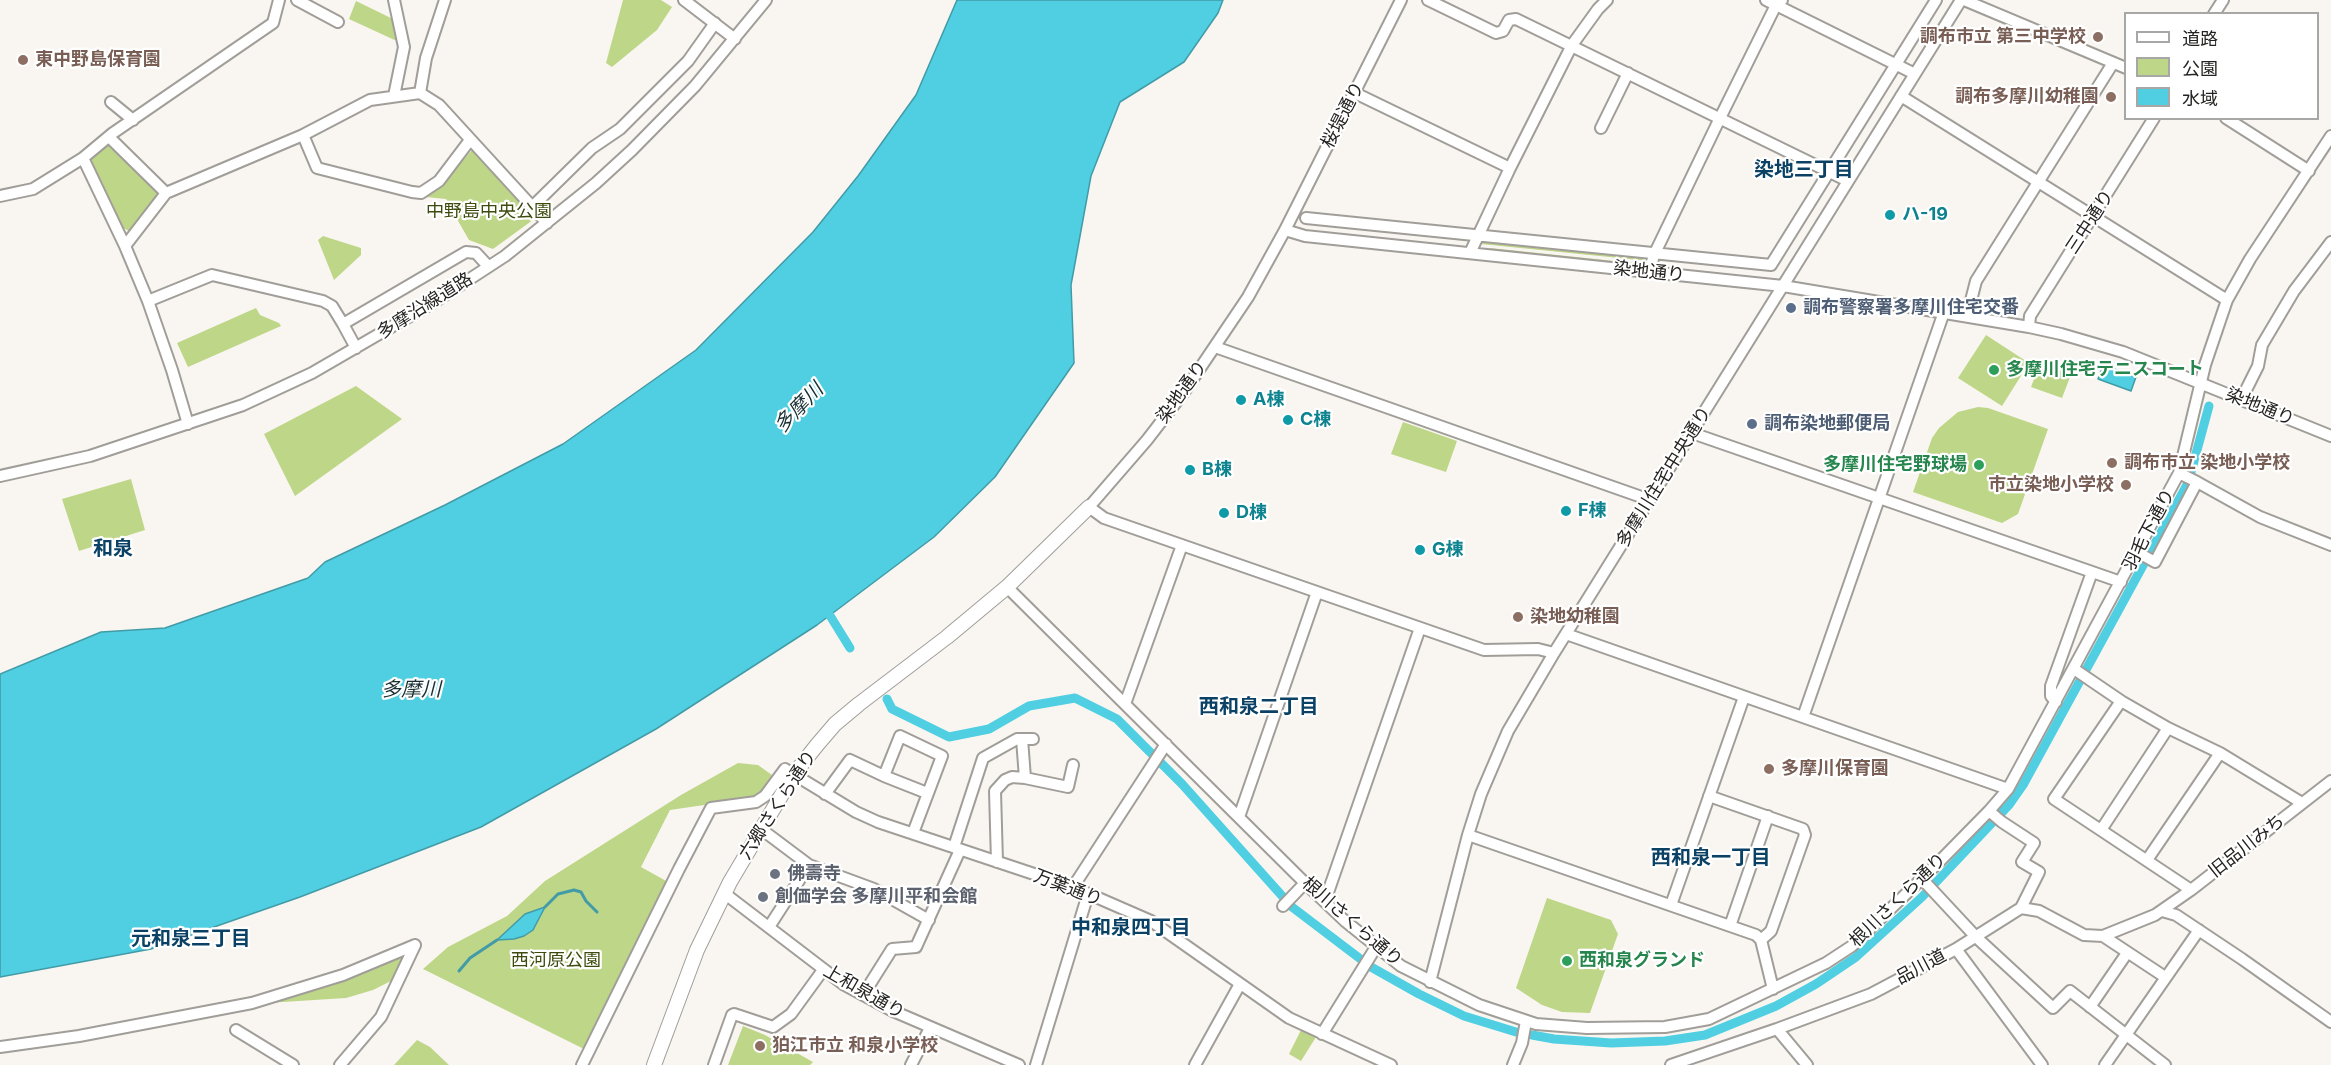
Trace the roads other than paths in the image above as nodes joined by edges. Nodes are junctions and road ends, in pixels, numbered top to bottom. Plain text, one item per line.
1 (279, 0) edge
2 (297, 0) edge
3 (394, 0) edge
4 (445, 0) edge
5 (684, 0) edge
6 (766, 0) edge
7 (1401, 0) edge
8 (1428, 0) edge
9 (1607, 0) edge
10 (1936, 0) edge
11 (1962, 0) edge
12 (1775, 2) edge
13 (338, 22) dead end
14 (715, 23) junction
15 (735, 39) junction
16 (1572, 45) junction
17 (2113, 63) junction
18 (1896, 64) junction
19 (2124, 67) edge
20 (1628, 73) junction
21 (1915, 74) junction
22 (420, 93) junction
23 (1355, 93) junction
24 (394, 96) junction
25 (1901, 96) junction
26 (111, 102) dead end
27 (1720, 118) junction
28 (133, 120) junction
29 (2153, 120) edge
30 (2229, 120) edge
31 (1601, 128) dead end
32 (303, 135) junction
33 (109, 136) junction
34 (2331, 136) edge
35 (470, 140) junction
36 (83, 158) junction
37 (1510, 168) junction
38 (2309, 171) junction
39 (1829, 172) junction
40 (2038, 181) junction
41 (1848, 182) junction
42 (166, 193) junction
43 (0, 196) edge
44 (533, 206) junction
45 (2093, 216) junction
46 (1306, 218) dead end
47 (547, 223) junction
48 (1285, 230) junction
49 (1478, 235) junction
50 (2331, 242) edge
51 (125, 246) junction
52 (1470, 253) junction
53 (1654, 255) junction
54 (488, 266) junction
55 (1649, 272) junction
56 (1783, 285) junction
57 (2227, 300) junction
58 (147, 301) junction
59 (1944, 312) junction
60 (1967, 316) junction
61 (344, 324) junction
62 (2029, 327) junction
63 (1215, 347) junction
64 (356, 348) junction
65 (2200, 383) junction
66 (2241, 400) junction
67 (188, 424) junction
68 (1692, 433) junction
69 (2331, 436) edge
70 (0, 476) edge
71 (2190, 478) junction
72 (1878, 498) junction
73 (1650, 500) junction
74 (1089, 507) junction
75 (1182, 545) junction
76 (2331, 545) edge
77 (2145, 557) junction
78 (2092, 572) junction
79 (2121, 582) junction
80 (1008, 587) junction
81 (1317, 592) junction
82 (1420, 628) junction
83 (1566, 634) junction
84 (1554, 653) junction
85 (2081, 674) junction
86 (1744, 697) junction
87 (2121, 701) junction
88 (2056, 702) junction
89 (1125, 704) junction
90 (1803, 717) junction
91 (2168, 728) junction
92 (1162, 748) junction
93 (2220, 753) junction
94 (1073, 765) dead end
95 (794, 774) junction
96 (884, 776) junction
97 (1025, 778) junction
98 (2331, 781) edge
99 (2008, 789) junction
100 (927, 793) junction
101 (825, 794) junction
102 (1709, 796) junction
103 (2302, 803) junction
104 (1768, 816) junction
105 (1995, 816) junction
106 (1239, 818) junction
107 (761, 829) junction
108 (2101, 830) junction
109 (913, 833) junction
110 (1468, 835) junction
111 (957, 848) junction
112 (2147, 860) junction
113 (997, 862) junction
114 (809, 865) junction
115 (1924, 881) junction
116 (1305, 882) junction
117 (1073, 887) junction
118 (2191, 890) junction
119 (724, 893) junction
120 (1088, 894) junction
121 (1325, 901) junction
122 (1287, 902) dead end
123 (1671, 905) junction
124 (2021, 908) junction
125 (2162, 910) junction
126 (929, 920) junction
127 (1730, 926) junction
128 (769, 927) junction
129 (2199, 930) junction
130 (2103, 936) junction
131 (1976, 937) junction
132 (1761, 940) junction
133 (1376, 947) junction
134 (1956, 949) junction
135 (2127, 953) junction
136 (823, 970) junction
137 (2165, 977) junction
138 (1430, 982) junction
139 (1240, 984) junction
140 (1773, 989) junction
141 (863, 995) junction
142 (2090, 1007) junction
143 (1526, 1021) junction
144 (2331, 1022) edge
145 (930, 1028) junction
146 (1777, 1029) junction
147 (236, 1030) dead end
148 (1322, 1034) junction
149 (2125, 1035) junction
150 (0, 1047) edge
151 (293, 1065) edge
152 (340, 1065) edge
153 (582, 1065) edge
154 (654, 1065) edge
155 (714, 1065) edge
156 (911, 1065) edge
157 (1020, 1065) edge
158 (1036, 1065) edge
159 (1195, 1065) edge
160 (1391, 1065) edge
161 (1513, 1065) edge
162 (1671, 1065) edge
163 (1807, 1065) edge
164 (2042, 1065) edge
165 (2105, 1065) edge
166 (2164, 1065) edge

1 - 28 street
2 - 13 street
3 - 24 street
4 - 22 street
5 - 14 street
6 - 15 street, 多摩沿線道路
7 - 23 street, 桜堤通り
8 - 16 street
9 - 16 street
10 - 18 street
11 - 17 street
11 - 21 street, 多摩川住宅中央通り
12 - 18 street
12 - 27 street
14 - 15 street
14 - 44 street
15 - 47 street, 多摩沿線道路
16 - 20 street
16 - 37 street
17 - 19 street
17 - 40 street
18 - 21 street
18 - 39 street
20 - 27 street
20 - 31 street
21 - 25 street, 多摩川住宅中央通り
22 - 24 street
22 - 35 street
23 - 37 street
23 - 48 street, 桜堤通り
24 - 32 street
25 - 40 street
25 - 41 street, 多摩川住宅中央通り
26 - 28 street
27 - 39 street
27 - 53 street
28 - 33 street
29 - 45 street, 三中通り
30 - 38 street
32 - 35 street
32 - 42 street
33 - 36 street
33 - 42 street
34 - 38 street, 羽毛下通り
35 - 44 street
36 - 43 street
36 - 51 street
37 - 49 street
38 - 57 street, 羽毛下通り
39 - 41 street
39 - 53 street
40 - 45 street
40 - 60 street
41 - 56 street, 多摩川住宅中央通り
42 - 51 street
44 - 47 street
45 - 57 street
45 - 62 street, 三中通り
46 - 49 street
47 - 54 street, 多摩沿線道路
48 - 52 street, 染地通り
48 - 63 street, 染地通り
49 - 52 street
49 - 53 street
50 - 66 street
51 - 58 street
52 - 55 street, 染地通り
53 - 55 street
54 - 61 street
54 - 64 street, 多摩沿線道路
55 - 56 street, 染地通り
56 - 59 street, 染地通り
56 - 68 street, 多摩川住宅中央通り
57 - 65 street, 羽毛下通り
58 - 61 street
58 - 67 street
59 - 60 street, 染地通り
59 - 72 street
60 - 62 street, 染地通り
61 - 64 street
62 - 65 street, 染地通り
63 - 73 street
63 - 74 street, 染地通り
64 - 67 street, 多摩沿線道路
65 - 66 street, 染地通り
65 - 71 street, 羽毛下通り
66 - 69 street, 染地通り
67 - 70 street, 多摩沿線道路
68 - 72 street
68 - 73 street, 多摩川住宅中央通り
71 - 76 street
71 - 77 street, 羽毛下通り
71 - 77 street
72 - 78 street
72 - 90 street
73 - 83 street, 多摩川住宅中央通り
74 - 75 street
74 - 80 main road, 六郷さくら通り
75 - 81 street
75 - 89 street
77 - 79 street, 羽毛下通り
78 - 79 street
78 - 88 street
79 - 85 street, 羽毛下通り
80 - 89 street, 根川さくら通り
80 - 95 main road, 六郷さくら通り
81 - 82 street
81 - 106 street
82 - 84 street
82 - 121 street
83 - 84 street, 多摩川住宅中央通り
83 - 86 street
84 - 110 street, 多摩川住宅中央通り
85 - 87 street
85 - 88 street, 羽毛下通り
86 - 90 street
86 - 102 street
87 - 91 street
87 - 108 street
88 - 99 street, 羽毛下通り
89 - 92 street, 根川さくら通り
90 - 99 street
91 - 93 street
91 - 108 street
92 - 106 street, 根川さくら通り
92 - 117 street
93 - 103 street
93 - 112 street
94 - 97 street
95 - 101 street, 万葉通り
95 - 107 main road, 六郷さくら通り
95 - 153 street
96 - 100 street
96 - 100 street
96 - 101 street
97 - 111 street
97 - 113 street
98 - 103 street, 旧品川みち
99 - 105 street, 根川さくら通り
100 - 109 street
101 - 109 street, 万葉通り
102 - 104 street
102 - 123 street
103 - 118 street, 旧品川みち
104 - 127 street
104 - 132 street
105 - 115 street, 根川さくら通り
105 - 124 street
106 - 116 street, 根川さくら通り
107 - 114 street
107 - 119 main road, 六郷さくら通り
108 - 112 street
109 - 111 street, 万葉通り
110 - 123 street
110 - 138 street, 多摩川住宅中央通り
111 - 113 street, 万葉通り
111 - 126 street
112 - 118 street
113 - 117 street, 万葉通り
114 - 126 street
114 - 128 street
115 - 131 street
115 - 140 street, 根川さくら通り
116 - 121 street, 根川さくら通り
116 - 122 street
117 - 120 street, 万葉通り
118 - 125 street, 旧品川みち
119 - 128 street, 上和泉通り
119 - 154 main road, 六郷さくら通り
120 - 139 street, 万葉通り
120 - 158 street
121 - 133 street, 根川さくら通り
123 - 127 street
124 - 130 street
124 - 131 street, 品川道
125 - 129 street
125 - 130 street
126 - 141 street
127 - 132 street
128 - 136 street, 上和泉通り
129 - 137 street
129 - 144 street
130 - 135 street
131 - 134 street, 品川道
131 - 142 street
132 - 140 street
133 - 138 street, 根川さくら通り
133 - 148 street
134 - 146 street, 品川道
134 - 164 street
135 - 137 street
135 - 142 street
136 - 141 street, 上和泉通り
136 - 155 street
137 - 149 street
138 - 143 street, 根川さくら通り
139 - 148 street, 万葉通り
139 - 159 street
140 - 143 street, 根川さくら通り
141 - 145 street, 上和泉通り
142 - 149 street
143 - 161 street
145 - 156 street
145 - 157 street, 上和泉通り
146 - 162 street, 品川道
146 - 163 street
147 - 151 street
148 - 160 street, 万葉通り
149 - 165 street
149 - 166 street
150 - 152 street

